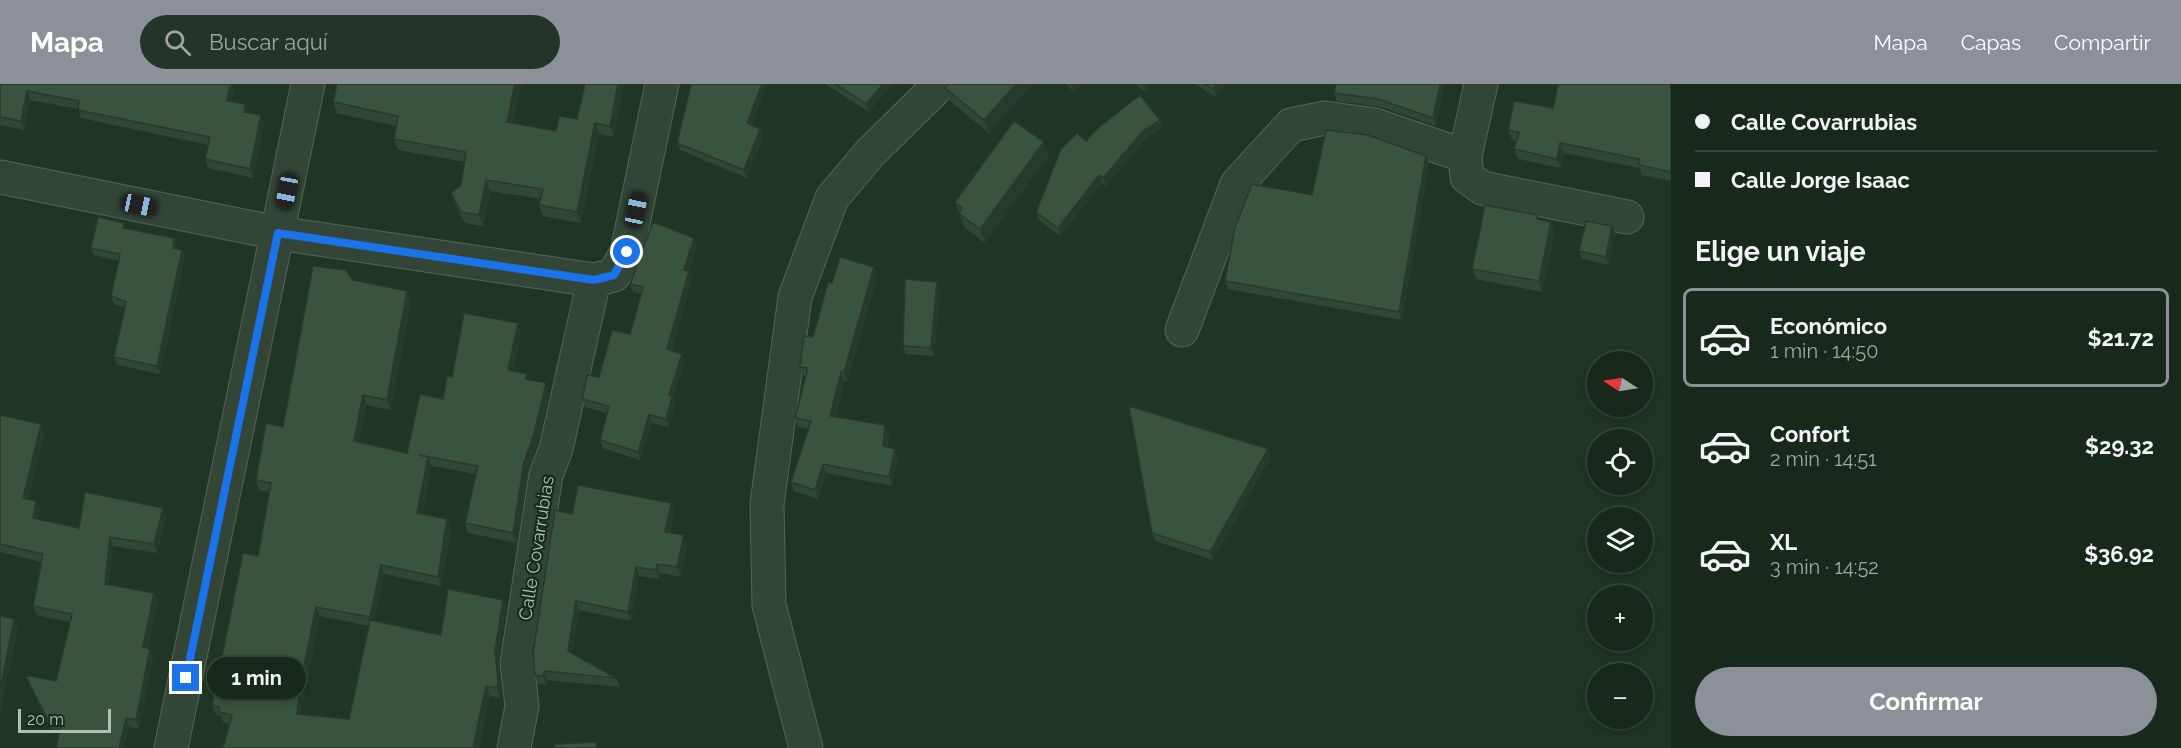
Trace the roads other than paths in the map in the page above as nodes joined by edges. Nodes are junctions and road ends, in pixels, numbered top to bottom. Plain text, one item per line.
1 (308, 84) edge
2 (662, 84) edge
3 (940, 84) edge
4 (1481, 84) edge
5 (1465, 156) junction
6 (0, 177) edge
7 (1628, 217) dead end
8 (278, 233) junction
9 (604, 278) junction
10 (1182, 330) dead end
11 (171, 748) edge
12 (514, 748) edge
13 (806, 748) edge

1 - 8 street
2 - 9 street, Calle Covarrubias
3 - 13 street
4 - 5 street
5 - 7 street
5 - 10 street
6 - 8 street
8 - 9 street
8 - 11 street
9 - 12 street, Calle Covarrubias

